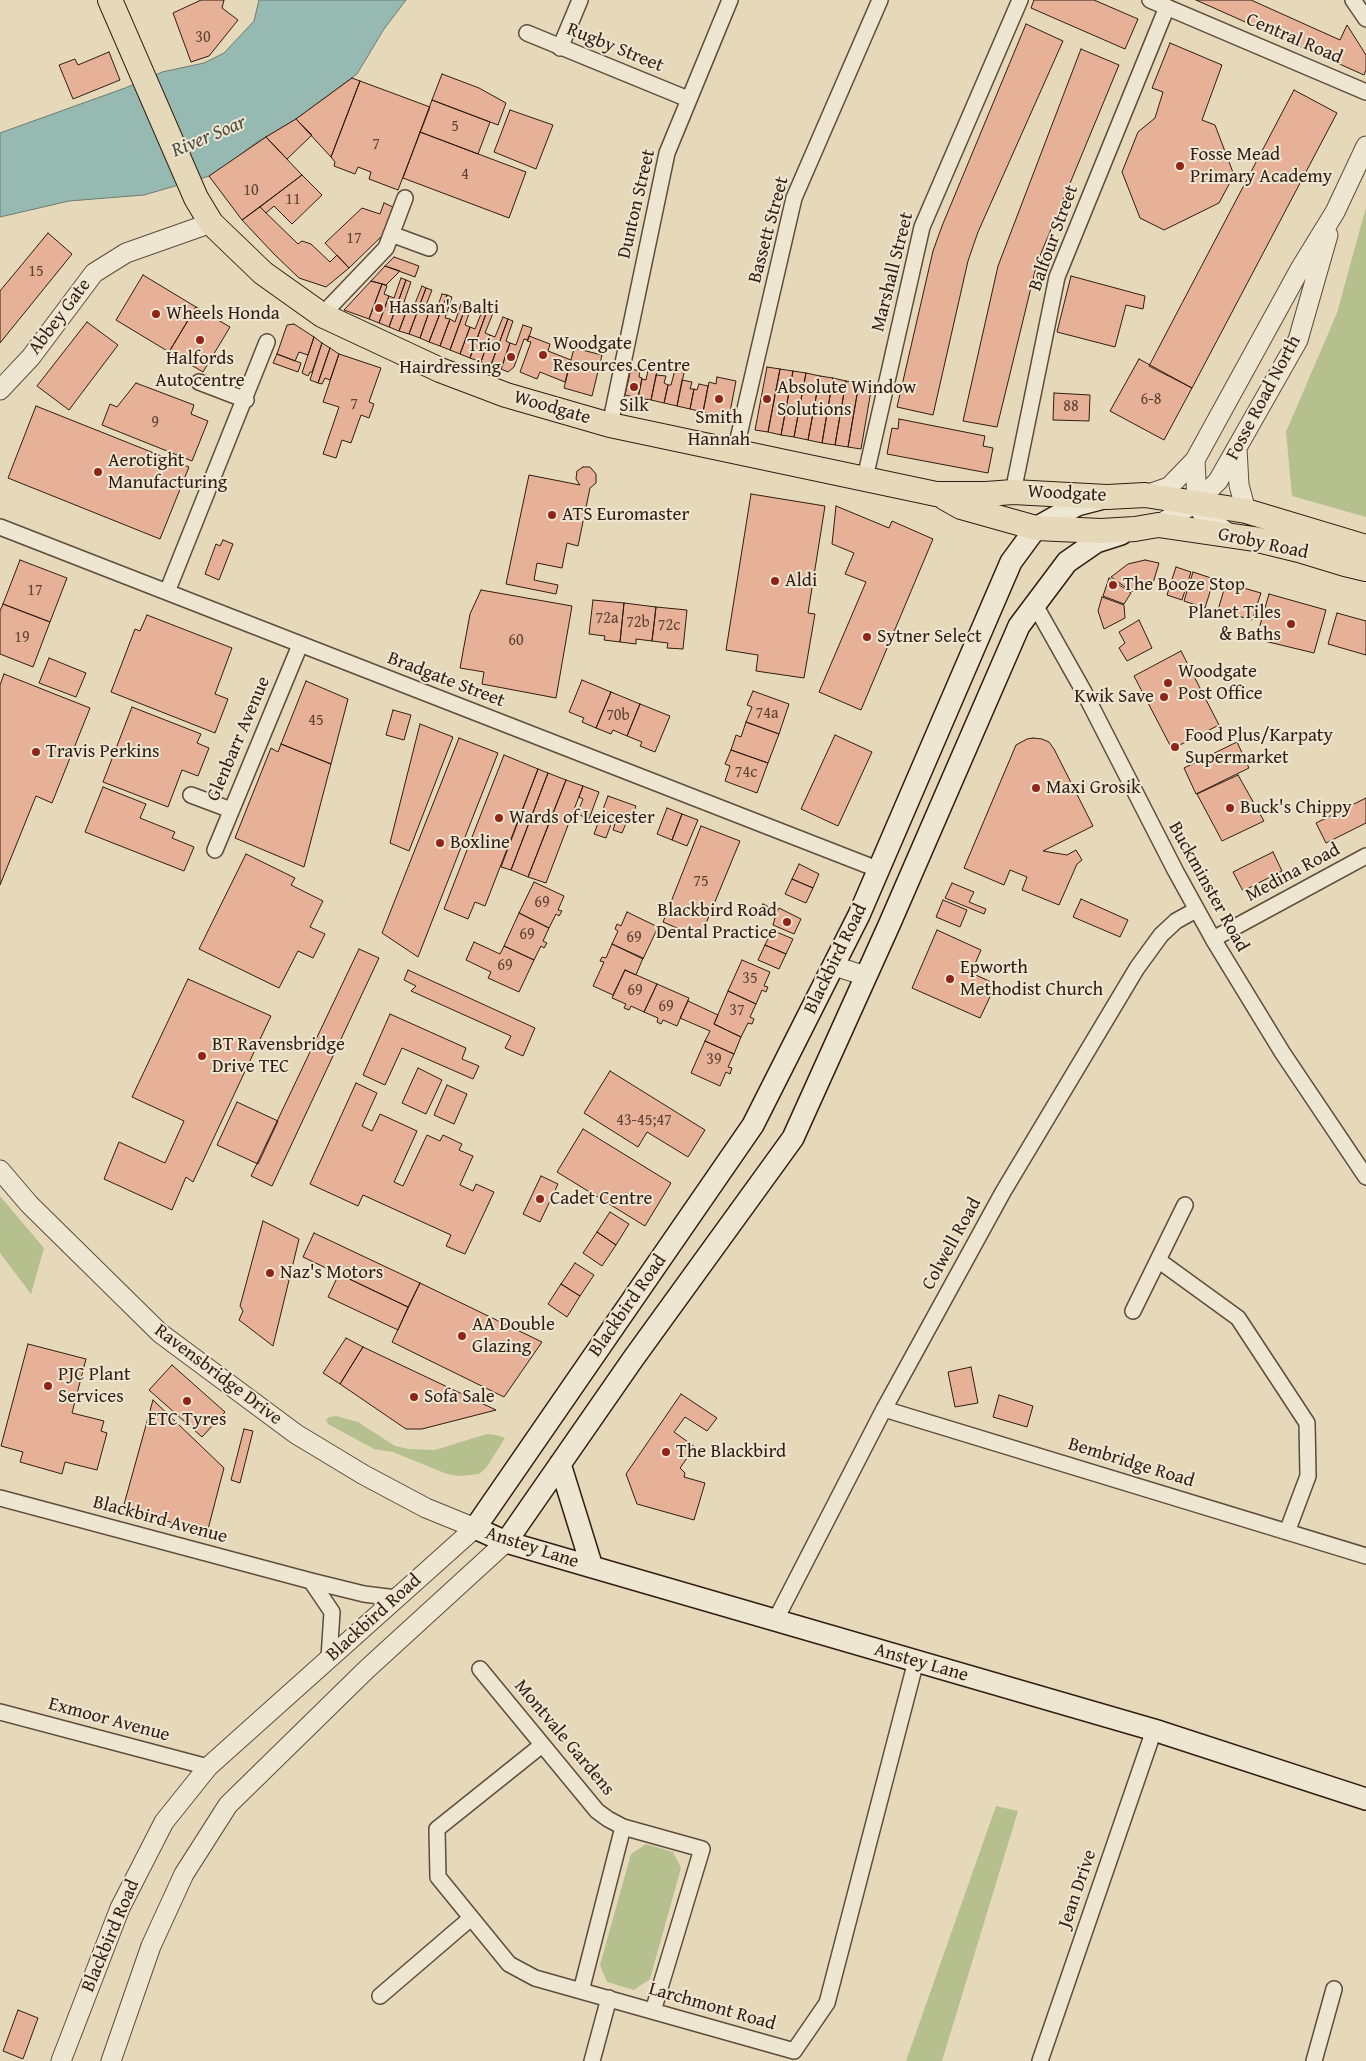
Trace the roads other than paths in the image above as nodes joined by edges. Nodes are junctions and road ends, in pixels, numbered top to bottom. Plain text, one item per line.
1 (110, 0) edge
2 (580, 0) edge
3 (730, 0) edge
4 (880, 0) edge
5 (1020, 0) edge
6 (1150, 0) edge
7 (1354, 0) edge
8 (1167, 7) junction
9 (1366, 19) edge
10 (527, 33) dead end
11 (560, 48) junction
12 (1366, 92) edge
13 (688, 99) junction
14 (1366, 146) edge
15 (405, 198) dead end
16 (1335, 212) junction
17 (212, 223) junction
18 (392, 234) junction
19 (429, 248) dead end
20 (322, 315) junction
21 (267, 342) dead end
22 (199, 382) dead end
23 (0, 390) edge
24 (246, 400) junction
25 (610, 425) junction
26 (1237, 448) junction
27 (735, 452) junction
28 (1195, 460) junction
29 (864, 478) junction
30 (1013, 492) junction
31 (936, 494) junction
32 (1145, 495) junction
33 (1107, 497) junction
34 (1197, 502) junction
35 (1246, 511) junction
36 (1158, 525) junction
37 (0, 528) edge
38 (1036, 528) junction
39 (1135, 529) junction
40 (1230, 534) junction
41 (1366, 547) edge
42 (1366, 569) edge
43 (167, 592) junction
44 (1034, 605) junction
45 (300, 644) junction
46 (191, 795) dead end
47 (231, 810) junction
48 (214, 850) dead end
49 (1366, 856) edge
50 (877, 869) junction
51 (1196, 910) junction
52 (1212, 939) junction
53 (834, 966) junction
54 (866, 976) junction
55 (0, 1170) edge
56 (1366, 1177) edge
57 (1185, 1205) dead end
58 (1158, 1260) junction
59 (1132, 1311) dead end
60 (884, 1409) junction
61 (560, 1464) junction
62 (0, 1498) edge
63 (475, 1528) junction
64 (1287, 1532) junction
65 (506, 1542) junction
66 (1366, 1556) edge
67 (592, 1567) junction
68 (311, 1581) junction
69 (396, 1598) junction
70 (775, 1621) junction
71 (329, 1658) junction
72 (916, 1661) junction
73 (480, 1668) dead end
74 (0, 1712) edge
75 (1154, 1730) junction
76 (542, 1745) junction
77 (208, 1767) junction
78 (1366, 1799) edge
79 (623, 1827) junction
80 (471, 1918) junction
81 (1334, 1989) dead end
82 (581, 1991) junction
83 (380, 1996) dead end
84 (609, 1998) junction
85 (653, 2011) junction
86 (61, 2061) edge
87 (111, 2061) edge
88 (592, 2061) edge
89 (1040, 2061) edge
90 (1314, 2061) edge

1 - 17 main road, Woodgate
2 - 11 street
3 - 13 street, Dunton Street
4 - 27 street, Bassett Street
5 - 29 street, Marshall Street
6 - 8 street, Central Road
7 - 9 street
8 - 12 street, Central Road
8 - 30 street, Balfour Street
10 - 11 street, Rugby Street
11 - 13 street, Rugby Street
13 - 25 street, Dunton Street
14 - 16 street, Fosse Road North
15 - 18 street
16 - 26 street, Fosse Road North
16 - 28 street, Fosse Road North
17 - 20 main road, Woodgate
17 - 23 street, Abbey Gate
18 - 19 street
18 - 20 street
20 - 25 main road, Woodgate
21 - 24 street
22 - 24 street
24 - 43 street
25 - 27 main road, Woodgate
26 - 34 street, Fosse Road North
26 - 35 street
27 - 29 main road, Woodgate
28 - 32 street, Fosse Road North
28 - 34 street
29 - 31 main road, Woodgate
30 - 31 main road, Woodgate
30 - 33 main road, Woodgate
31 - 38 main road, Woodgate
32 - 33 main road, Woodgate
32 - 34 main road, Woodgate
33 - 38 main road, Blackbird Road
34 - 35 main road, Groby Road
34 - 36 street, Fosse Road North
34 - 40 street
35 - 41 main road, Groby Road
36 - 39 main road, Woodgate
36 - 40 main road, Groby Road
37 - 43 street, Bradgate Street
38 - 39 main road, Woodgate
38 - 50 main road, Blackbird Road
39 - 44 main road, Blackbird Road
40 - 42 main road, Groby Road
43 - 45 street, Bradgate Street
44 - 51 street, Buckminster Road
44 - 54 main road, Blackbird Road
45 - 47 street, Glenbarr Avenue
45 - 50 street, Bradgate Street
46 - 47 street
47 - 48 street, Glenbarr Avenue
49 - 52 street, Medina Road
50 - 53 main road, Blackbird Road
51 - 52 street, Buckminster Road
51 - 60 street, Colwell Road
52 - 56 street, Buckminster Road
53 - 54 street
53 - 63 main road, Blackbird Road
54 - 61 main road, Blackbird Road
55 - 63 street, Ravensbridge Drive
57 - 58 street
58 - 59 street
58 - 64 street
60 - 64 street, Bembridge Road
60 - 70 street, Colwell Road
61 - 65 main road, Blackbird Road
61 - 67 main road
62 - 68 street, Blackbird Avenue
63 - 65 main road, Anstey Lane
63 - 69 street, Blackbird Road
64 - 66 street, Bembridge Road
65 - 67 main road, Anstey Lane
65 - 87 street, Blackbird Road
67 - 70 main road, Anstey Lane
68 - 69 street, Blackbird Avenue
68 - 71 street
69 - 71 street, Blackbird Road
70 - 72 main road, Anstey Lane
71 - 77 street, Blackbird Road
72 - 75 main road, Anstey Lane
72 - 85 street, Larchmont Road
73 - 76 street, Montvale Gardens
74 - 77 street, Exmoor Avenue
75 - 78 main road, Anstey Lane
75 - 89 street, Jean Drive
76 - 79 street, Montvale Gardens
76 - 80 street, Larchmont Road
77 - 86 street, Blackbird Road
79 - 82 street
79 - 85 street, Montvale Gardens
80 - 82 street, Larchmont Road
80 - 83 street
81 - 90 street
82 - 84 street, Larchmont Road
84 - 85 street, Larchmont Road
84 - 88 street

